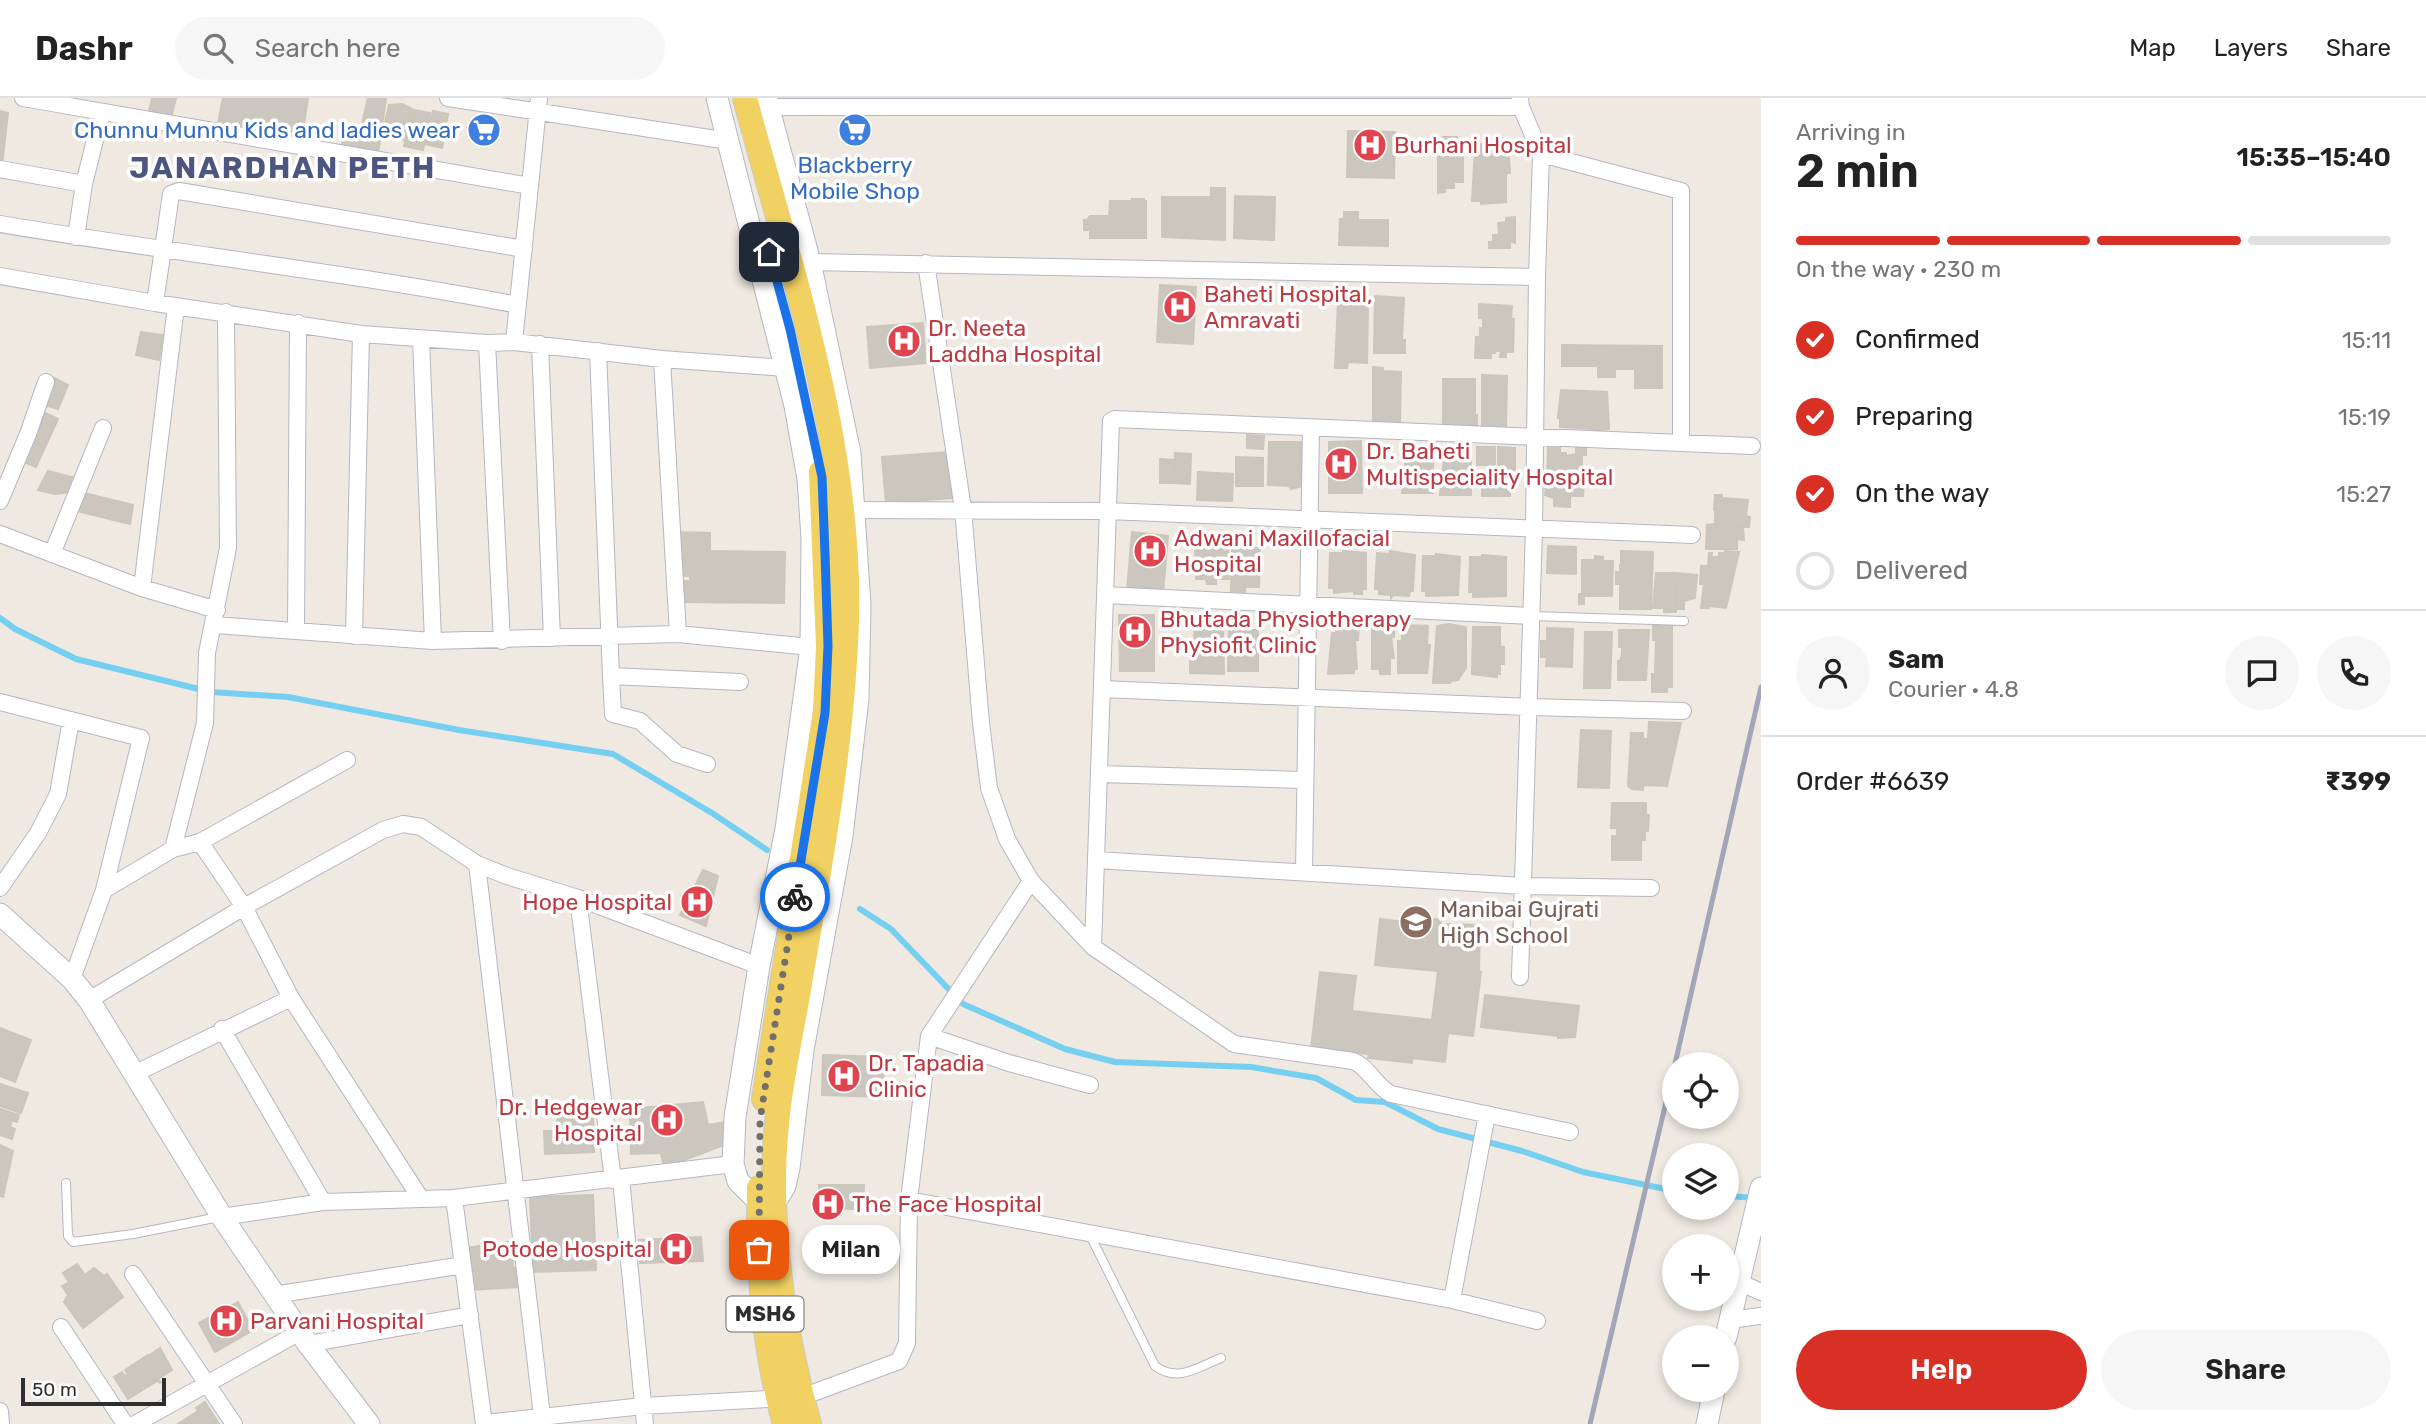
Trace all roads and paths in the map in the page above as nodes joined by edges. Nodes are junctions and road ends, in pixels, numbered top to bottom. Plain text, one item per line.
1 (23, 98) edge
2 (448, 98) edge
3 (717, 98) edge
4 (727, 98) edge
5 (745, 98) edge
6 (767, 102) edge
7 (1521, 103) edge
8 (538, 106) edge
9 (102, 112) junction
10 (729, 141) junction
11 (1541, 154) junction
12 (0, 169) edge
13 (84, 184) junction
14 (530, 186) junction
15 (0, 224) edge
16 (76, 237) junction
17 (164, 248) junction
18 (524, 248) junction
19 (810, 262) junction
20 (926, 263) junction
21 (0, 276) edge
22 (1537, 277) junction
23 (155, 303) junction
24 (518, 305) junction
25 (176, 306) junction
26 (226, 312) junction
27 (298, 323) junction
28 (361, 334) junction
29 (421, 339) junction
30 (514, 342) junction
31 (486, 343) junction
32 (540, 344) junction
33 (598, 352) junction
34 (662, 359) junction
35 (785, 369) junction
36 (46, 382) dead end
37 (103, 428) dead end
38 (1311, 428) junction
39 (1535, 436) junction
40 (1681, 443) junction
41 (1752, 446) dead end
42 (0, 501) edge
43 (963, 509) junction
44 (855, 510) junction
45 (1107, 510) junction
46 (1311, 520) junction
47 (1534, 529) junction
48 (0, 534) edge
49 (1692, 535) dead end
50 (52, 554) junction
51 (142, 588) junction
52 (1105, 595) junction
53 (1309, 605) junction
54 (1532, 616) junction
55 (215, 618) junction
56 (1684, 621) dead end
57 (296, 631) junction
58 (678, 634) junction
59 (354, 636) junction
60 (608, 636) junction
61 (552, 638) junction
62 (433, 641) junction
63 (502, 641) junction
64 (811, 647) junction
65 (611, 676) junction
66 (740, 682) dead end
67 (1102, 690) junction
68 (1307, 697) junction
69 (0, 702) edge
70 (1529, 707) junction
71 (1683, 711) dead end
72 (71, 720) junction
73 (347, 760) dead end
74 (707, 764) dead end
75 (1099, 774) junction
76 (1304, 780) junction
77 (200, 842) junction
78 (173, 849) junction
79 (1096, 860) junction
80 (477, 864) junction
81 (1304, 871) junction
82 (1031, 881) junction
83 (1523, 886) junction
84 (0, 888) edge
85 (1651, 888) dead end
86 (104, 891) junction
87 (578, 898) junction
88 (244, 908) junction
89 (0, 914) edge
90 (1093, 947) junction
91 (759, 966) junction
92 (1520, 977) dead end
93 (72, 979) junction
94 (291, 998) junction
95 (89, 1000) junction
96 (222, 1029) junction
97 (931, 1033) junction
98 (136, 1073) junction
99 (1090, 1086) dead end
100 (1486, 1118) junction
101 (769, 1121) junction
102 (1570, 1132) dead end
103 (733, 1164) junction
104 (617, 1179) junction
105 (66, 1183) dead end
106 (1761, 1188) edge
107 (517, 1191) junction
108 (454, 1198) junction
109 (421, 1199) junction
110 (909, 1200) junction
111 (323, 1202) junction
112 (767, 1202) junction
113 (222, 1217) junction
114 (1089, 1233) junction
115 (463, 1265) junction
116 (133, 1274) dead end
117 (1739, 1278) edge
118 (1739, 1282) edge
119 (1761, 1292) edge
120 (274, 1295) junction
121 (1452, 1300) junction
122 (470, 1315) junction
123 (1761, 1318) edge
124 (1537, 1321) dead end
125 (1739, 1325) edge
126 (61, 1327) dead end
127 (304, 1338) junction
128 (1221, 1358) dead end
129 (207, 1383) junction
130 (790, 1398) junction
131 (1712, 1402) edge
132 (643, 1406) junction
133 (0, 1412) edge
134 (542, 1421) edge
135 (1, 1424) edge
136 (125, 1424) edge
137 (135, 1424) edge
138 (234, 1424) edge
139 (369, 1424) edge
140 (484, 1424) edge
141 (645, 1424) edge
142 (785, 1424) edge
143 (809, 1424) edge
144 (1707, 1424) edge

1 - 9 street
2 - 8 street
3 - 10 street
4 - 101 main road, MSH6
5 - 101 main road
6 - 7 street
6 - 19 street
7 - 11 street
8 - 10 street
8 - 14 street
9 - 13 street
9 - 14 street
10 - 35 street
11 - 22 street
11 - 40 street
12 - 13 street
13 - 16 street
14 - 18 street
15 - 16 street
16 - 17 street
17 - 18 street
17 - 23 street
17 - 24 street
18 - 24 street
19 - 20 street
19 - 44 street
20 - 22 street
20 - 43 street
21 - 23 street
22 - 39 street
23 - 25 street
24 - 30 street
25 - 26 street
25 - 51 street
26 - 27 street
26 - 55 street
27 - 28 street
27 - 57 street
28 - 29 street
28 - 59 street
29 - 31 street
29 - 62 street
30 - 31 street
30 - 32 street
31 - 63 street
32 - 33 street
32 - 61 street
33 - 34 street
33 - 60 street
34 - 35 street
34 - 58 street
35 - 64 street
36 - 42 street
37 - 50 street
38 - 39 street
38 - 45 street
38 - 46 street
39 - 40 street
39 - 47 street
40 - 41 street
43 - 44 street
43 - 45 street
43 - 82 street
44 - 112 street
45 - 46 street
45 - 52 street
46 - 47 street
46 - 53 street
47 - 49 street
47 - 54 street
48 - 50 street
50 - 51 street
51 - 55 street
52 - 53 street
52 - 67 street
53 - 54 street
53 - 68 street
54 - 56 lane
54 - 70 street
55 - 57 street
55 - 78 street
57 - 59 street
58 - 60 street
58 - 64 street
59 - 62 street
60 - 61 street
60 - 65 street
61 - 63 street
62 - 63 street
64 - 91 street
65 - 66 street
65 - 74 street
67 - 68 street
67 - 75 street
68 - 70 street
68 - 76 street
69 - 72 street
70 - 71 street
70 - 83 street
72 - 84 street
72 - 86 street
73 - 77 street
75 - 76 street
75 - 79 street
76 - 81 street
77 - 78 street
77 - 88 street
78 - 86 street
79 - 81 street
79 - 90 street
80 - 87 street
80 - 88 street
80 - 107 street
81 - 83 street
82 - 90 street
82 - 97 street
83 - 85 street
83 - 92 street
86 - 93 street
87 - 91 street
87 - 104 street
88 - 94 street
88 - 95 street
89 - 93 street
90 - 100 street
91 - 103 street
93 - 95 street
94 - 96 street
94 - 109 street
95 - 98 street
96 - 98 street
96 - 111 street
97 - 99 street
97 - 110 street
98 - 113 street
100 - 102 street
100 - 121 street
101 - 112 main road, MSH6
103 - 104 street
103 - 112 street
104 - 107 street
104 - 132 street
105 - 113 lane
106 - 117 street
107 - 108 street
107 - 134 street
108 - 109 street
108 - 115 street
109 - 111 street
110 - 114 street
110 - 130 street
111 - 113 street
112 - 130 main road, MSH6
113 - 120 street
114 - 121 street
114 - 128 lane
115 - 120 street
115 - 122 street
116 - 129 street
118 - 119 street
120 - 127 street
121 - 124 street
122 - 127 street
122 - 140 street
123 - 125 street
126 - 136 street
127 - 129 street
127 - 139 street
129 - 137 street
129 - 138 street
130 - 132 street
130 - 142 main road, MSH6
130 - 143 main road, MSH6
131 - 144 street
132 - 134 street
132 - 141 street
133 - 135 street
134 - 140 street

